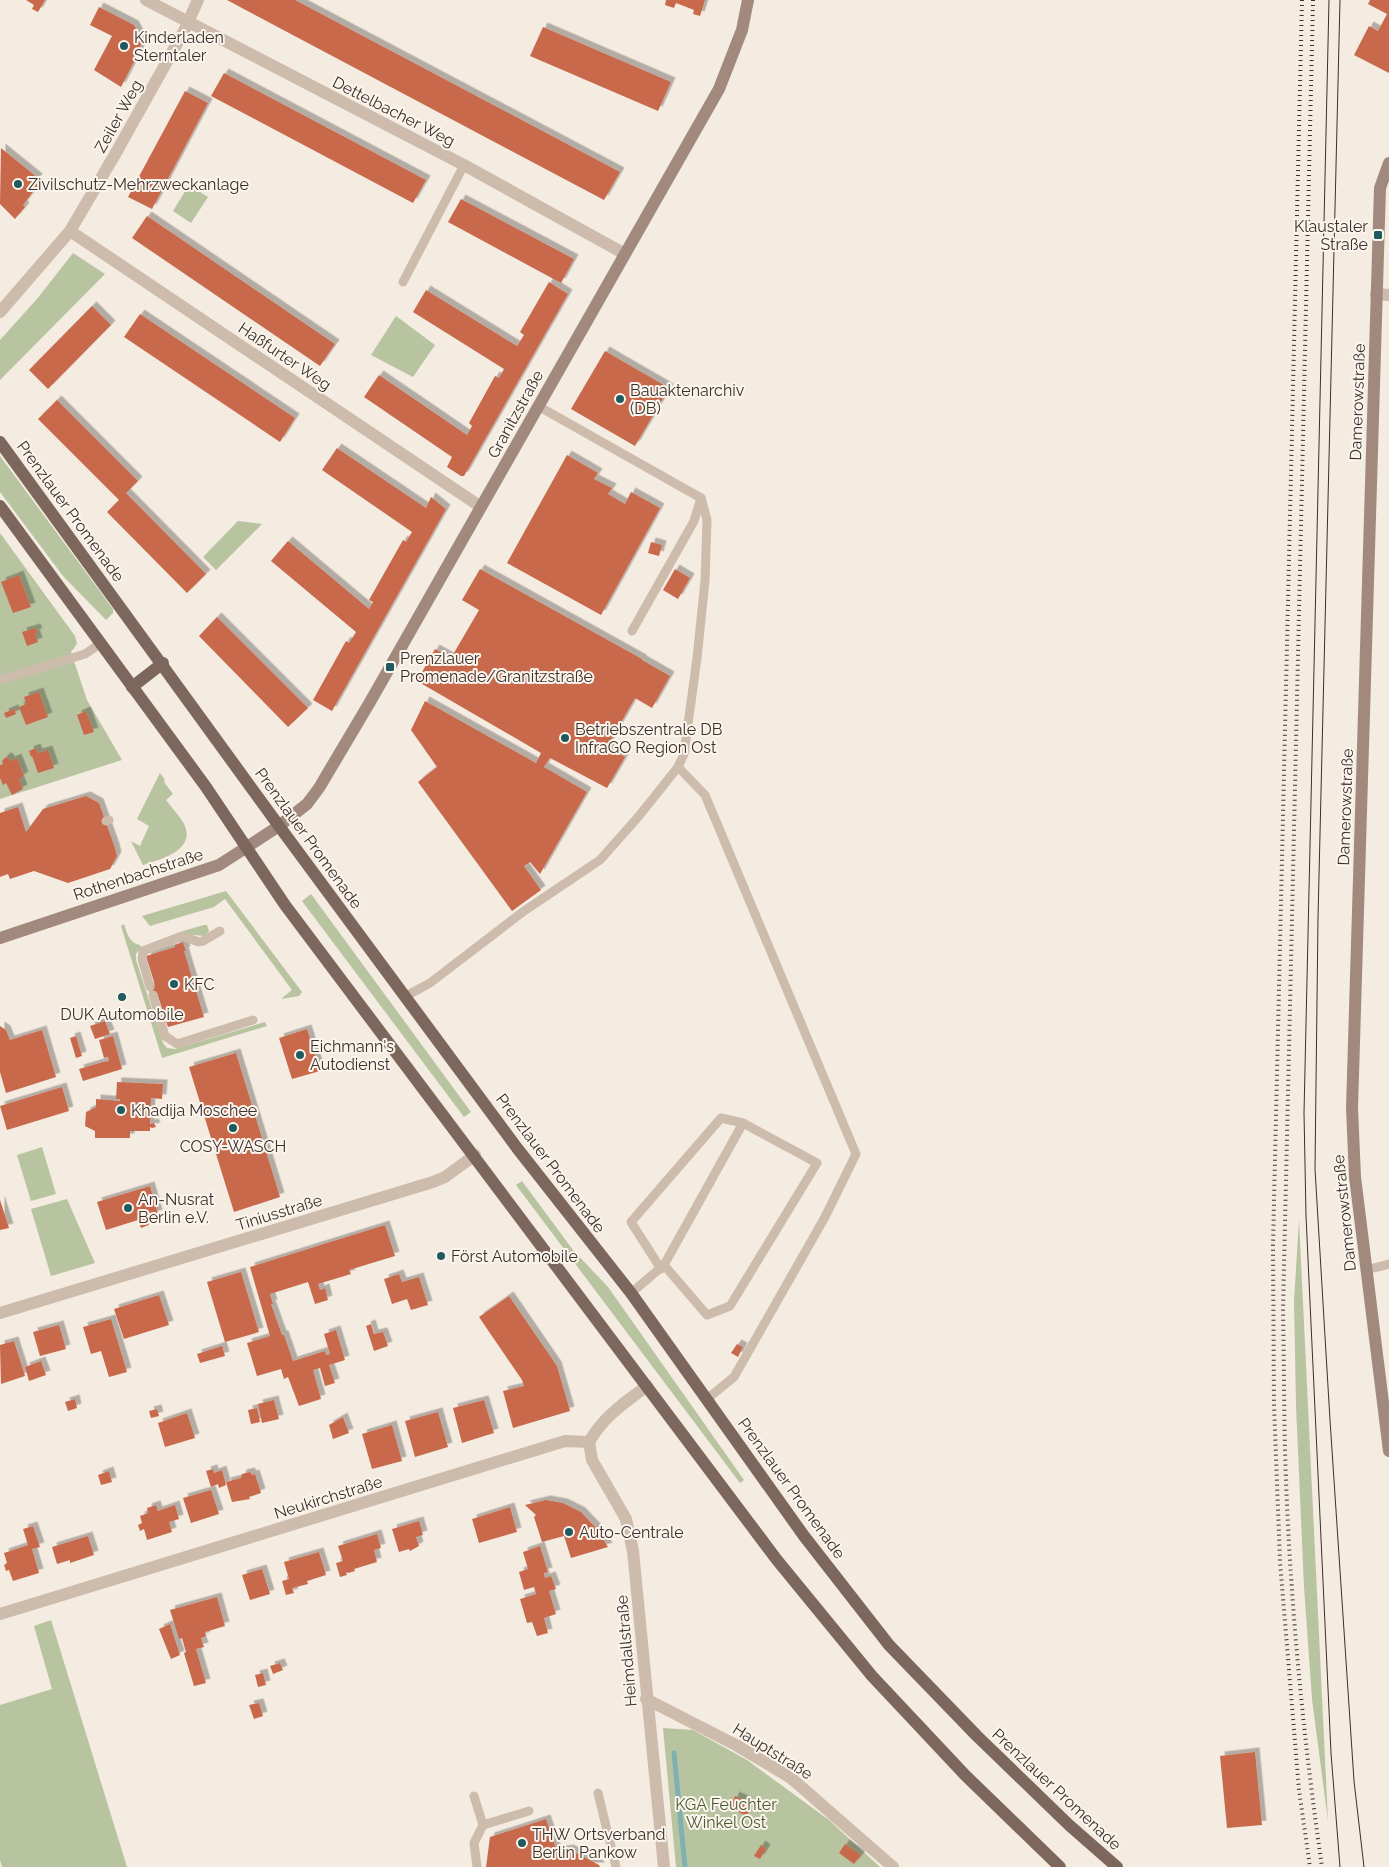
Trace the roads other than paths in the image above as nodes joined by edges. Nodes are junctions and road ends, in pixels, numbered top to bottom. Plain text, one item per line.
1 (146, 0) edge
2 (198, 0) edge
3 (748, 0) edge
4 (189, 22) junction
5 (1389, 163) edge
6 (464, 165) junction
7 (70, 231) junction
8 (625, 254) junction
9 (403, 282) dead end
10 (1383, 294) edge
11 (0, 312) edge
12 (538, 406) junction
13 (0, 442) edge
14 (701, 498) junction
15 (0, 506) edge
16 (481, 508) junction
17 (632, 631) dead end
18 (100, 643) junction
19 (163, 663) junction
20 (0, 680) edge
21 (132, 687) junction
22 (678, 767) junction
23 (279, 826) junction
24 (247, 847) junction
25 (220, 930) dead end
26 (0, 938) edge
27 (406, 996) junction
28 (253, 1020) dead end
29 (743, 1123) junction
30 (475, 1155) junction
31 (1389, 1264) edge
32 (662, 1267) junction
33 (1366, 1270) junction
34 (632, 1293) junction
35 (0, 1313) edge
36 (647, 1386) junction
37 (707, 1399) junction
38 (589, 1442) junction
39 (1389, 1451) edge
40 (0, 1614) edge
41 (646, 1699) junction
42 (598, 1793) dead end
43 (474, 1796) dead end
44 (529, 1811) dead end
45 (483, 1825) junction
46 (477, 1867) edge
47 (616, 1867) edge
48 (664, 1867) edge
49 (893, 1867) edge
50 (1060, 1867) edge
51 (1117, 1867) edge

1 - 4 street, Dettelbacher Weg
2 - 4 street, Zeiler Weg
3 - 8 main road, Granitzstraße
4 - 6 street, Dettelbacher Weg
4 - 7 street, Zeiler Weg
5 - 10 main road, Damerowstraße
6 - 8 street, Dettelbacher Weg
6 - 9 lane
7 - 11 street, Zeiler Weg
7 - 16 street, Haßfurter Weg
8 - 12 main road, Granitzstraße
10 - 33 main road, Damerowstraße
12 - 14 lane
12 - 16 main road, Granitzstraße
13 - 19 main road, Prenzlauer Promenade
14 - 17 lane
14 - 22 lane
15 - 18 main road
16 - 23 main road, Granitzstraße
18 - 20 lane
18 - 21 main road
19 - 21 main road
19 - 23 main road, Prenzlauer Promenade
21 - 24 main road
22 - 27 lane
22 - 37 lane
23 - 24 main road, Rothenbachstraße
23 - 27 main road, Prenzlauer Promenade
24 - 26 main road, Rothenbachstraße
24 - 30 main road
25 - 28 lane
27 - 34 main road, Prenzlauer Promenade
29 - 32 lane
29 - 32 lane
29 - 32 lane
30 - 35 street, Tiniusstraße
30 - 36 main road
31 - 33 lane
32 - 34 lane
33 - 39 main road, Damerowstraße
34 - 37 main road, Prenzlauer Promenade
36 - 38 street
36 - 50 main road
37 - 51 main road, Prenzlauer Promenade
38 - 40 street, Neukirchstraße
38 - 41 street, Heimdallstraße
41 - 48 street, Heimdallstraße
41 - 49 street, Hauptstraße
42 - 47 lane
43 - 45 lane
44 - 45 lane
45 - 46 lane

